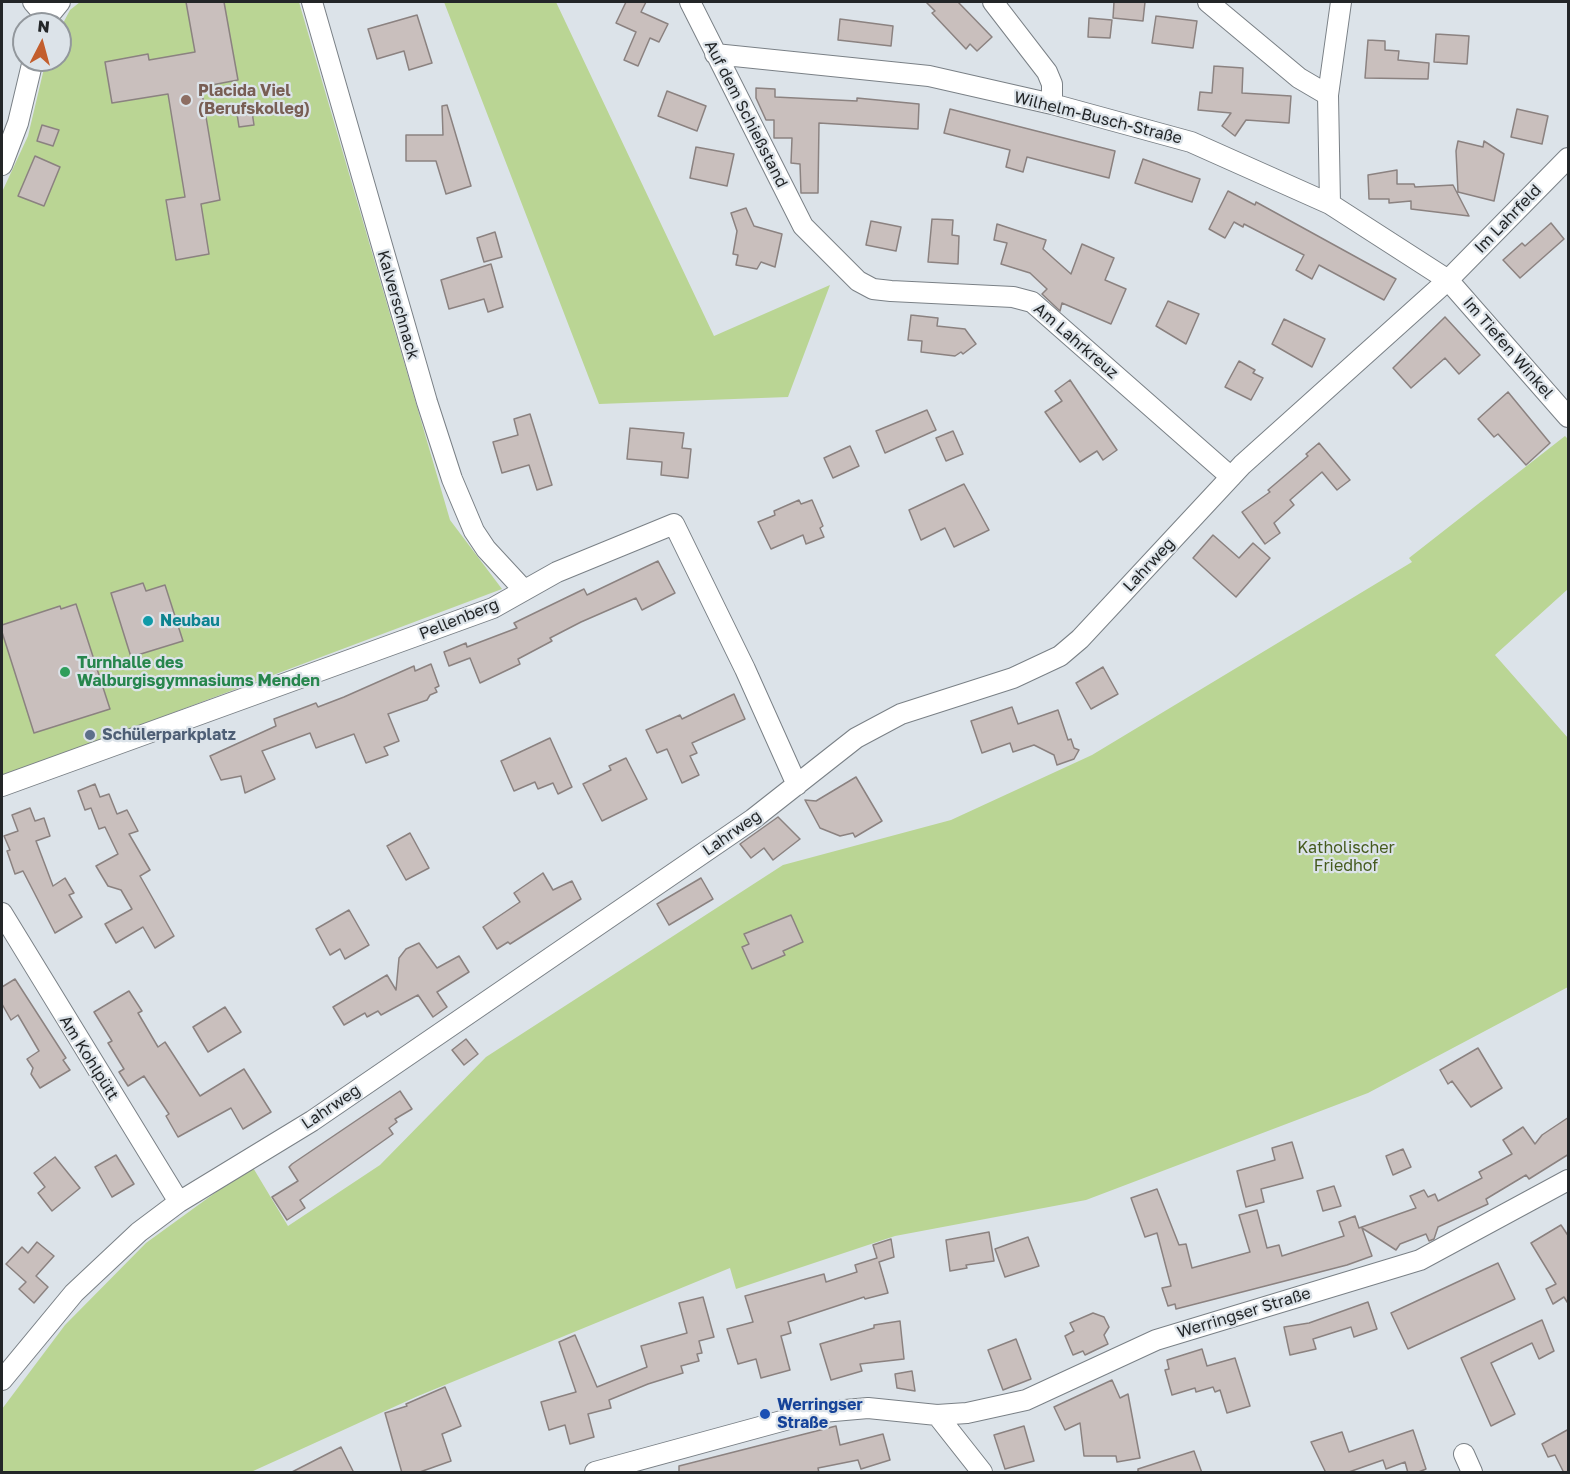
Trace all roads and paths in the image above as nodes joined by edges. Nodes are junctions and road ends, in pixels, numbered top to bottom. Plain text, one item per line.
1 (312, 2) edge
2 (690, 2) edge
3 (993, 2) edge
4 (1208, 2) edge
5 (1341, 2) edge
6 (715, 54) junction
7 (30, 72) edge
8 (1328, 95) junction
9 (1052, 104) junction
10 (1569, 158) edge
11 (2, 165) edge
12 (1330, 204) junction
13 (803, 226) joint
14 (1448, 280) junction
15 (1569, 417) edge
16 (1231, 477) junction
17 (523, 589) junction
18 (797, 785) junction
19 (2, 786) edge
20 (2, 912) edge
21 (1568, 1180) edge
22 (179, 1203) junction
23 (2, 1380) edge
24 (937, 1415) junction
25 (1464, 1454) dead end
26 (595, 1473) edge
27 (982, 1473) edge
28 (1472, 1473) edge

1 - 17 street, Kalverschnack
2 - 6 street, Auf dem Schießstand
3 - 9 street
4 - 8 street
5 - 8 street
6 - 9 street, Wilhelm-Busch-Straße
6 - 13 street, Auf dem Schießstand
7 - 11 street
8 - 12 street
9 - 12 street, Wilhelm-Busch-Straße
10 - 14 street, Im Lahrfeld
12 - 14 street, Wilhelm-Busch-Straße
13 - 16 street, Am Lahrkreuz
14 - 15 street, Im Tiefen Winkel
14 - 16 street, Lahrweg
16 - 18 street, Lahrweg
17 - 18 street, Pellenberg
17 - 19 street, Pellenberg
18 - 22 street, Lahrweg
20 - 22 street, Am Kohlpütt
21 - 24 street, Werringser Straße
22 - 23 street, Lahrweg
24 - 26 street, Werringser Straße
24 - 27 street
25 - 28 street

